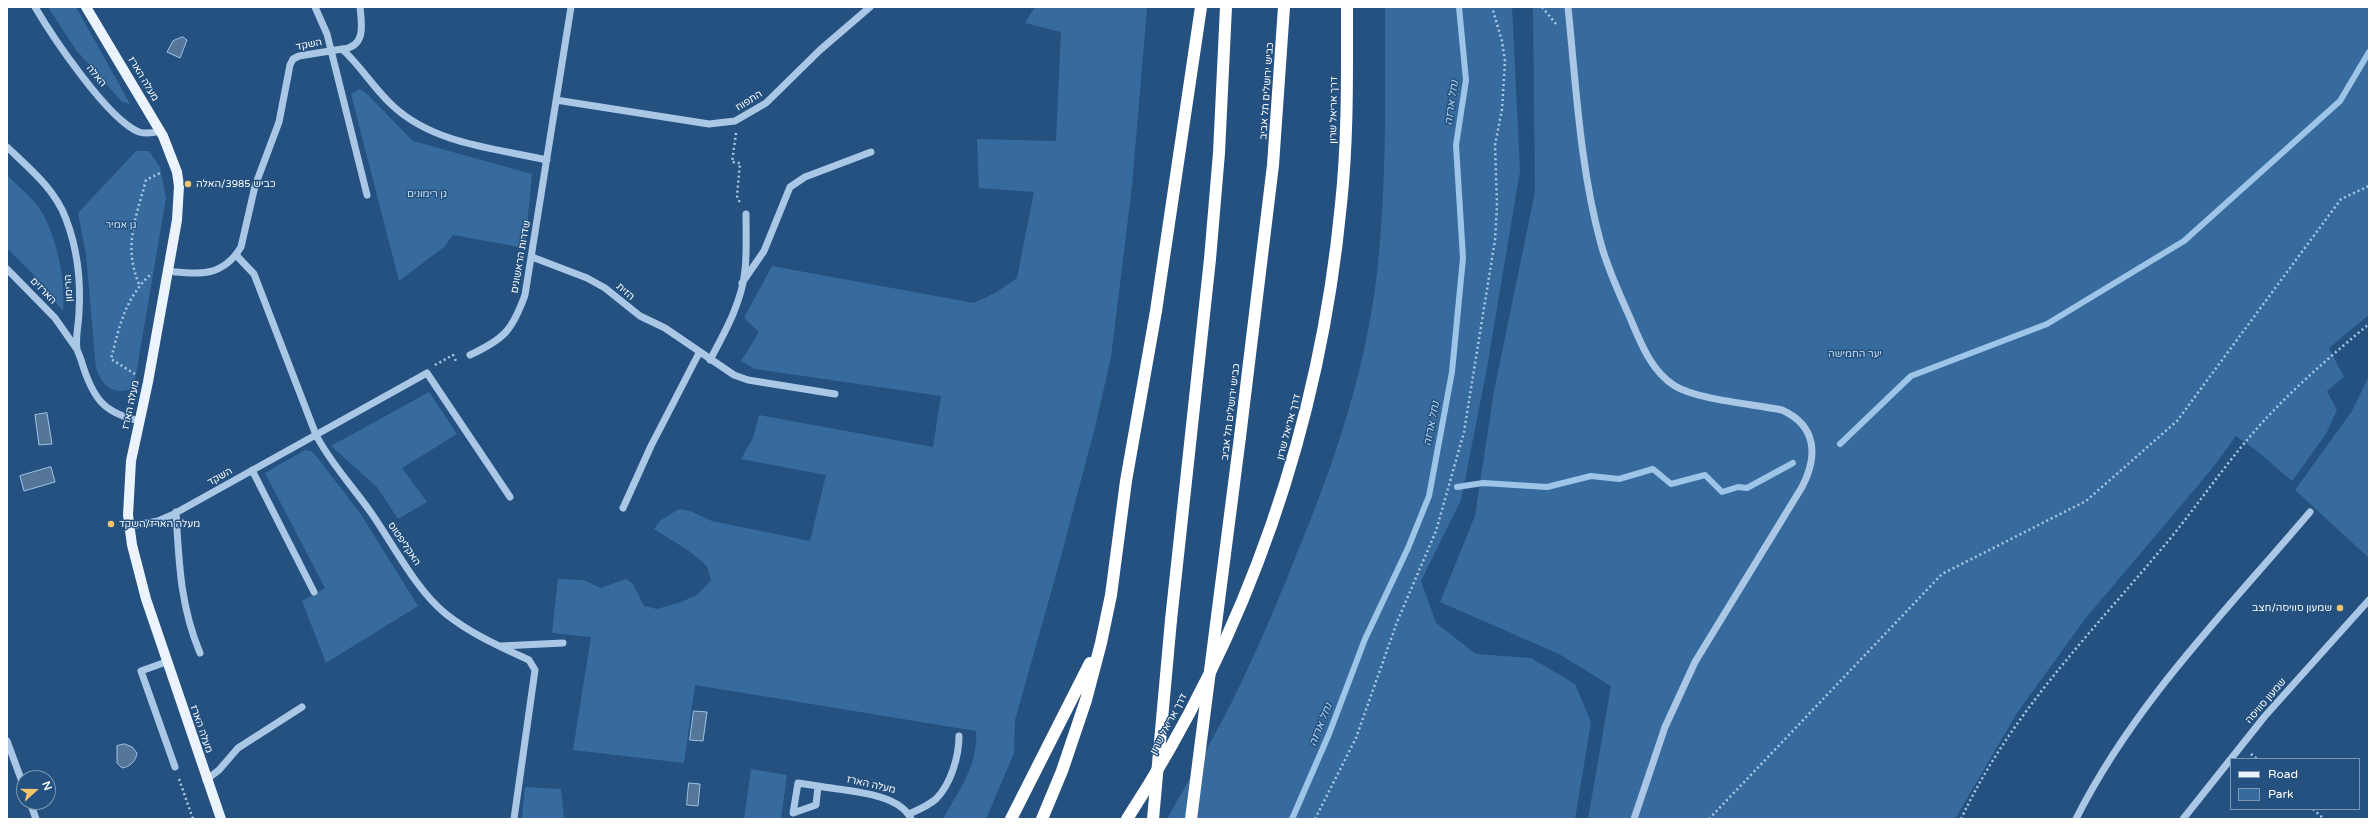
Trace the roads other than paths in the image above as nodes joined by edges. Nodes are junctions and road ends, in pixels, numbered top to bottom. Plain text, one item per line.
1 (35, 7) edge
2 (86, 7) edge
3 (315, 7) edge
4 (360, 7) edge
5 (571, 7) edge
6 (870, 7) edge
7 (1201, 7) edge
8 (1226, 7) edge
9 (1284, 7) edge
10 (1347, 7) edge
11 (1568, 7) edge
12 (342, 49) junction
13 (330, 51) junction
14 (556, 100) junction
15 (160, 131) junction
16 (7, 147) edge
17 (872, 152) dead end
18 (547, 160) junction
19 (367, 195) dead end
20 (746, 214) road end
21 (236, 255) junction
22 (532, 257) junction
23 (7, 268) edge
24 (168, 271) junction
25 (742, 283) junction
26 (76, 348) junction
27 (699, 353) junction
28 (470, 355) road end
29 (710, 360) junction
30 (835, 394) dead end
31 (140, 421) junction
32 (316, 435) junction
33 (252, 470) junction
34 (510, 497) dead end
35 (623, 508) dead end
36 (176, 512) junction
37 (2310, 512) dead end
38 (130, 526) junction
39 (314, 592) dead end
40 (2369, 600) edge
41 (562, 643) dead end
42 (1101, 643) junction
43 (500, 646) junction
44 (200, 653) dead end
45 (166, 662) junction
46 (302, 707) dead end
47 (959, 736) dead end
48 (7, 741) edge
49 (2232, 758) edge
50 (2230, 760) edge
51 (175, 767) road end
52 (18, 770) edge
53 (206, 780) junction
54 (818, 786) junction
55 (910, 817) edge
56 (221, 819) edge
57 (514, 819) edge
58 (1011, 819) edge
59 (1042, 819) edge
60 (1127, 819) edge
61 (1153, 819) edge
62 (1191, 819) edge
63 (1634, 819) edge
64 (2076, 819) edge
65 (2183, 819) edge

1 - 15 street, האלה
2 - 15 main road, מעלה הארז
3 - 13 street
4 - 12 street, השקד
5 - 14 street, שדרות הראשונים
6 - 14 street, התפוח
7 - 42 highway
8 - 61 highway, bridge
9 - 62 highway, כביש ירושלים תל אביב, bridge
10 - 60 highway, דרך אריאל שרון
11 - 63 street
12 - 13 street, השקד
12 - 18 street
13 - 19 street
13 - 21 street, השקד
14 - 18 street, שדרות הראשונים
15 - 24 main road, מעלה הארז
16 - 26 street, הרימון
17 - 25 street
18 - 22 street, שדרות הראשונים
20 - 25 street
21 - 24 street, השקד
21 - 32 street, האקליפטוס
22 - 27 street, הזית
22 - 28 street, שדרות הראשונים
23 - 26 street, הארזים
24 - 31 main road, מעלה הארז
25 - 29 street
26 - 31 street, הרימון
27 - 29 street, הזית
27 - 35 street
29 - 30 street, הזית
31 - 38 main road, מעלה הארז
32 - 33 street, השקד
32 - 34 street
32 - 43 street, האקליפטוס
33 - 36 street, השקד
33 - 39 street
36 - 38 street, השקד
36 - 44 street
37 - 64 street
38 - 45 main road, מעלה הארז
40 - 49 street, שמעון סוויסה
41 - 43 street
42 - 58 highway
42 - 59 highway
43 - 57 street, האקליפטוס
45 - 51 street
45 - 53 main road, מעלה הארז
46 - 53 street
47 - 55 street
48 - 52 street
50 - 65 street, שמעון סוויסה
53 - 56 main road, מעלה הארז
54 - 54 street, מעלה הארז
54 - 55 street, מעלה הארז

